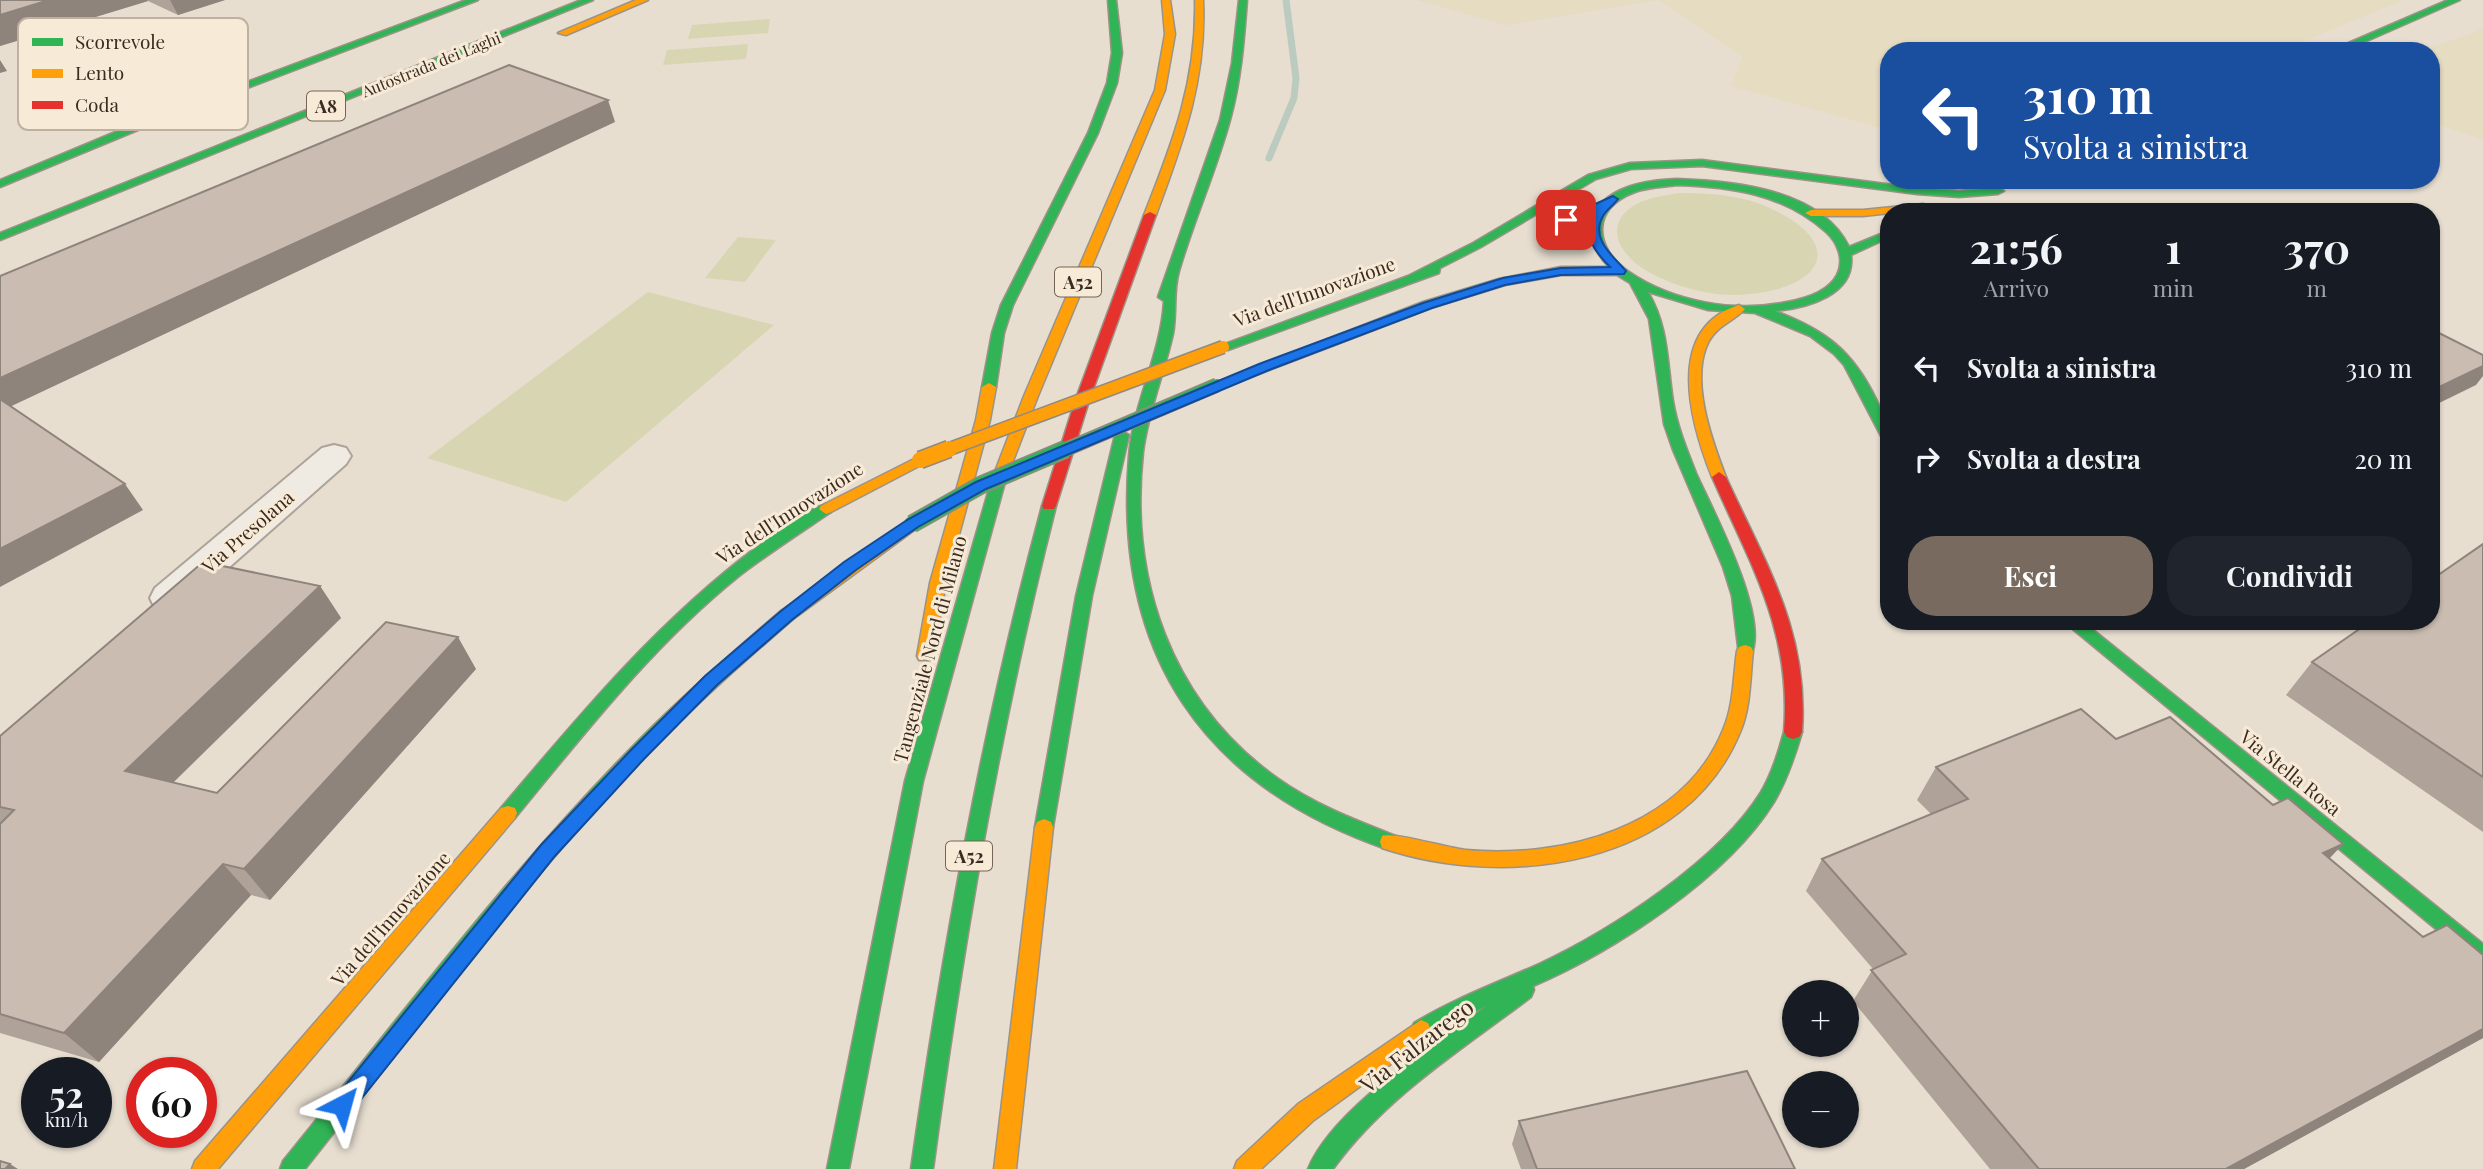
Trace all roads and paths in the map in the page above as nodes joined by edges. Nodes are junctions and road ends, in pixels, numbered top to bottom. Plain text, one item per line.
1 (465, 0) edge
2 (474, 0) edge
3 (589, 0) edge
4 (644, 0) edge
5 (1112, 0) edge
6 (1166, 0) edge
7 (1199, 0) edge
8 (1231, 0) edge
9 (1243, 0) edge
10 (2456, 0) edge
11 (395, 29) junction
12 (1237, 39) junction
13 (545, 41) dead end
14 (2356, 42) edge
15 (478, 62) dead end
16 (248, 85) edge
17 (129, 130) edge
18 (174, 167) junction
19 (0, 184) edge
20 (1880, 186) edge
21 (1902, 189) edge
22 (2003, 189) edge
23 (1998, 191) junction
24 (1613, 199) junction
25 (1964, 203) edge
26 (1880, 211) edge
27 (1811, 213) junction
28 (1578, 215) dead end
29 (0, 237) edge
30 (1880, 238) edge
31 (1509, 245) dead end
32 (1845, 253) junction
33 (1620, 271) junction
34 (1172, 272) junction
35 (1412, 277) junction
36 (1636, 281) junction
37 (1739, 309) junction
38 (1756, 309) junction
39 (1880, 423) edge
40 (334, 456) dead end
41 (146, 618) edge
42 (2082, 630) edge
43 (922, 677) dead end
44 (915, 718) dead end
45 (2483, 956) edge
46 (1552, 968) junction
47 (866, 1016) junction
48 (203, 1169) edge
49 (291, 1169) edge
50 (838, 1169) edge
51 (922, 1169) edge
52 (1005, 1169) edge
53 (1245, 1169) edge
54 (1319, 1169) edge

1 - 11 main road
2 - 11 main road
3 - 18 main road, Autostrada dei Laghi / A8
4 - 13 main road
5 - 43 main road
6 - 47 main road, Tangenziale Nord di Milano / A52
7 - 51 main road, A52
8 - 12 main road
9 - 12 main road
10 - 14 main road
11 - 16 main road
12 - 34 main road
15 - 18 main road
17 - 19 main road
18 - 29 main road, Autostrada dei Laghi / A8
20 - 35 main road
21 - 23 main road
22 - 23 main road
23 - 25 main road
24 - 27 main road
24 - 28 main road
24 - 33 main road
26 - 27 main road
27 - 32 main road
30 - 32 main road
31 - 35 main road, Via dell'Innovazione
32 - 38 main road
33 - 36 main road
33 - 49 main road, bridge
34 - 36 main road
34 - 52 main road
35 - 48 main road, Via dell'Innovazione, bridge
36 - 37 main road
37 - 38 main road
37 - 46 main road
38 - 39 main road
40 - 41 street, Via Presolana
42 - 45 main road, Via Stella Rosa
44 - 47 main road
46 - 53 main road
46 - 54 main road, Via Falzarego
47 - 50 main road, Tangenziale Nord di Milano / A52

